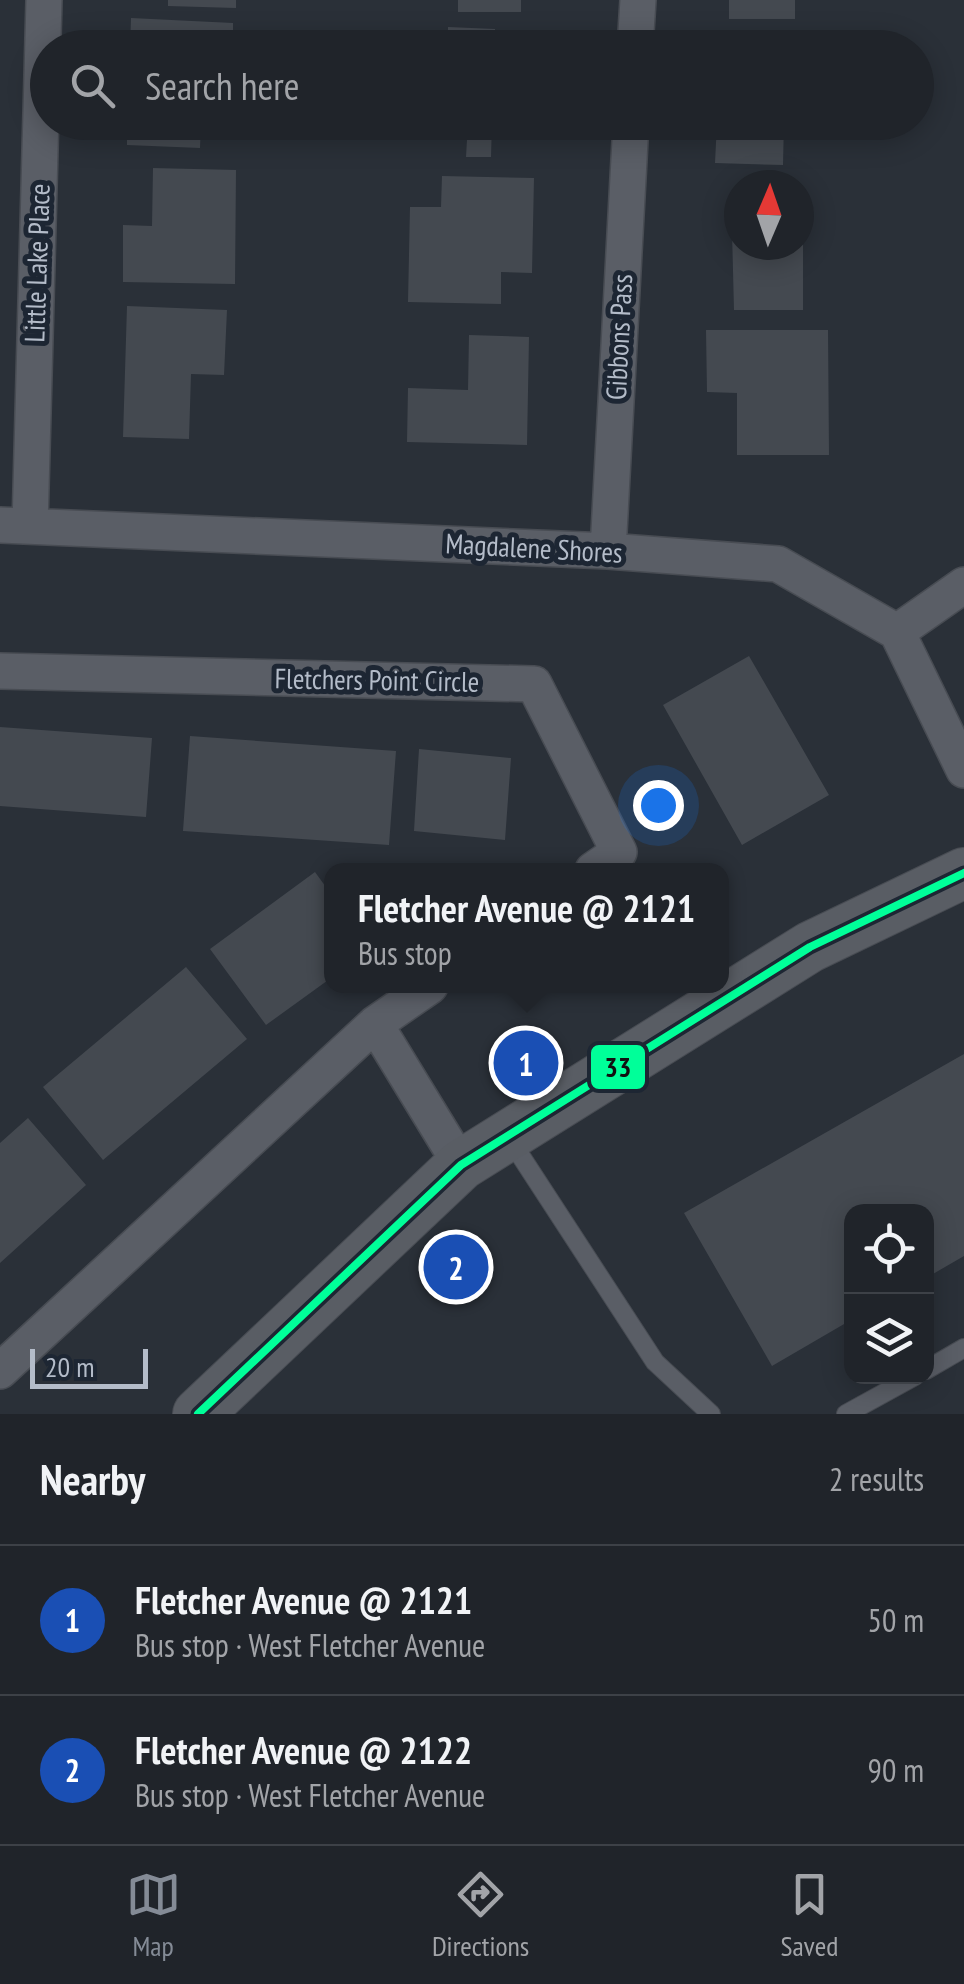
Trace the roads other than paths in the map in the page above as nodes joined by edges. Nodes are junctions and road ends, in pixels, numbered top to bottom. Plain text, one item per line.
1 (44, 0) edge
2 (638, 0) edge
3 (42, 30) edge
4 (636, 30) edge
5 (36, 140) edge
6 (630, 140) edge
7 (15, 525) edge
8 (608, 551) junction
9 (964, 585) edge
10 (897, 632) junction
11 (0, 671) edge
12 (964, 770) edge
13 (604, 863) edge
14 (964, 873) edge
15 (420, 993) edge
16 (375, 1024) junction
17 (508, 1136) junction
18 (462, 1165) junction
19 (964, 1348) edge
20 (934, 1365) edge
21 (0, 1370) edge
22 (900, 1384) edge
23 (198, 1414) edge
24 (711, 1414) edge
25 (846, 1414) edge

1 - 3 street, Little Lake Place
2 - 4 street
5 - 7 street, Little Lake Place
6 - 8 street, Gibbons Pass
7 - 8 street, Magdalene Shores
8 - 10 street, Magdalene Shores
9 - 10 street
10 - 12 street
11 - 13 street, Fletchers Point Circle
14 - 17 main road
15 - 16 street
16 - 18 street
16 - 21 street
17 - 18 main road
17 - 24 lane
18 - 23 main road
19 - 20 lane
22 - 25 lane

